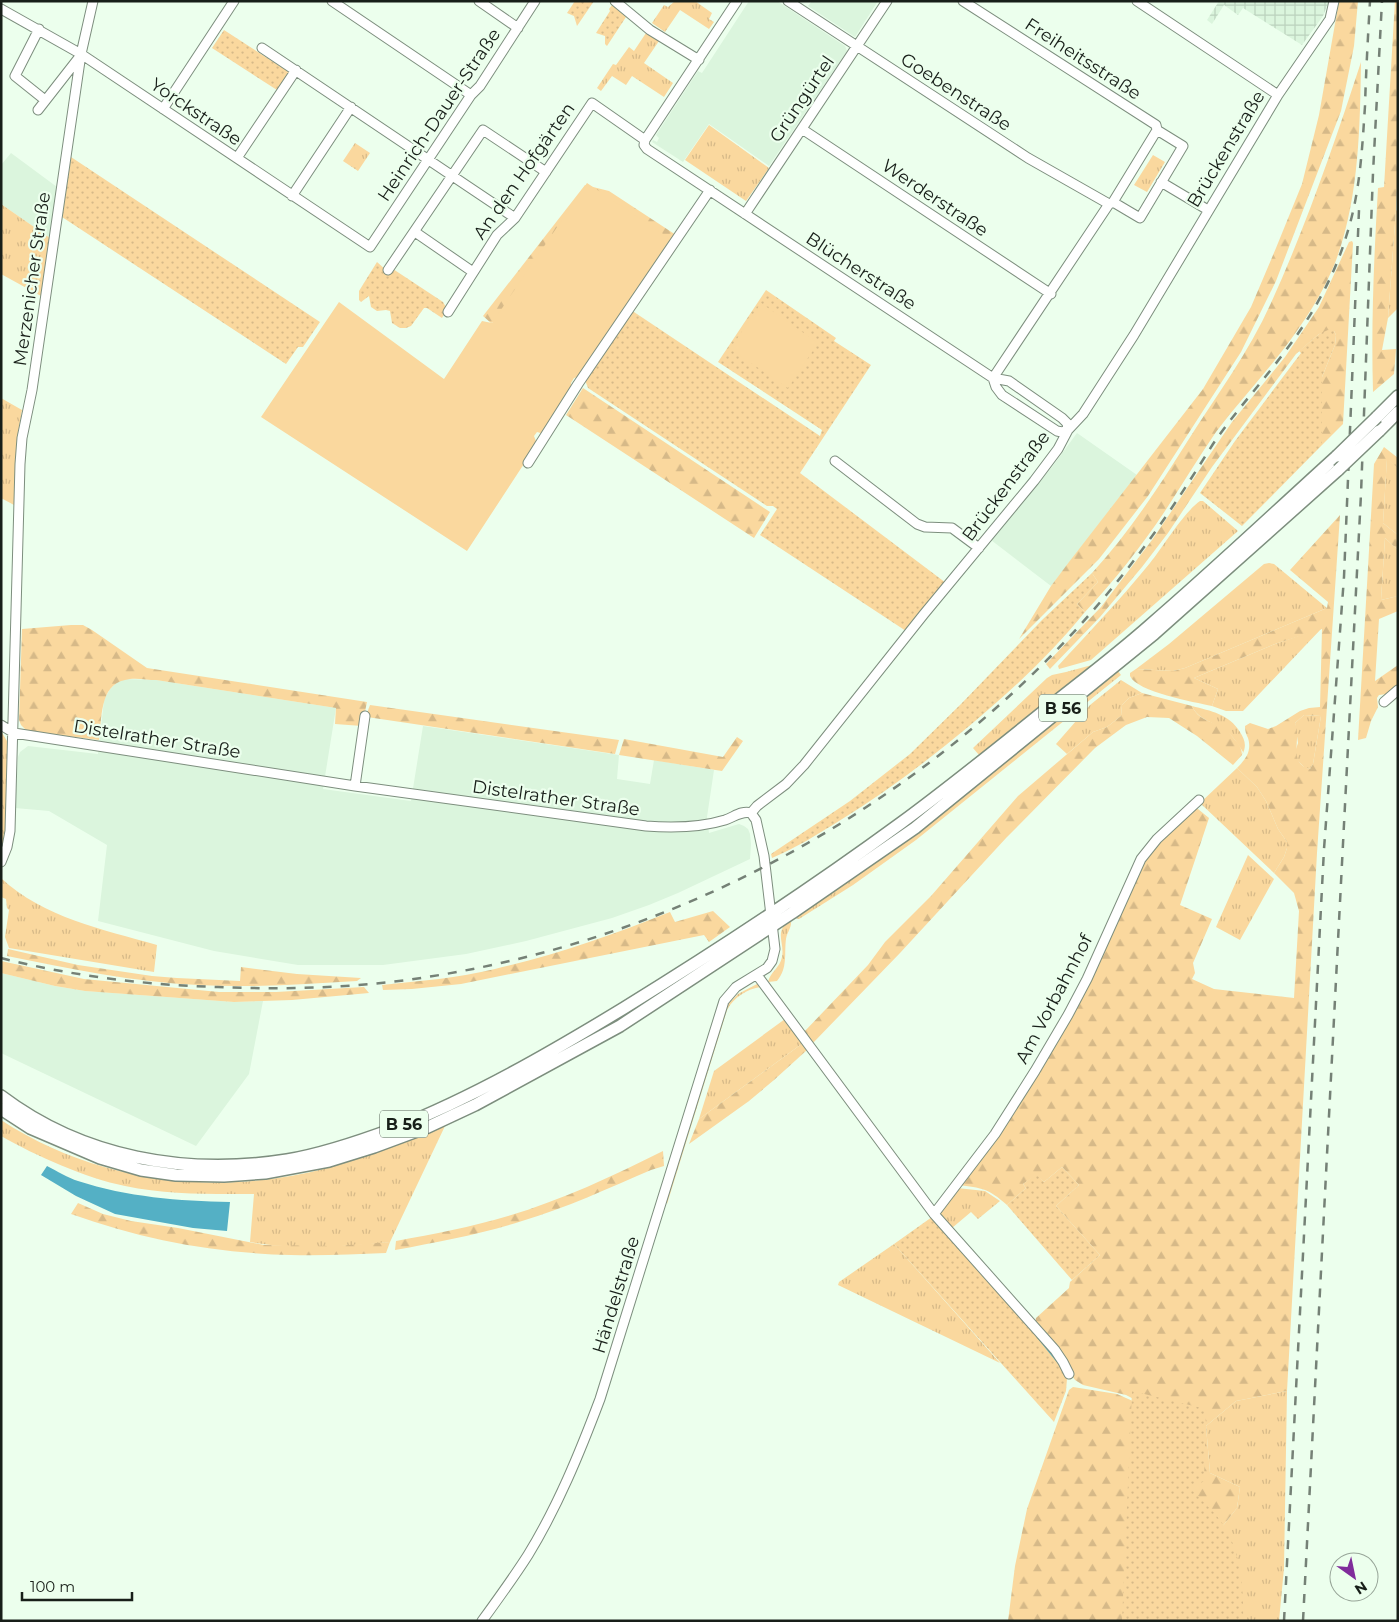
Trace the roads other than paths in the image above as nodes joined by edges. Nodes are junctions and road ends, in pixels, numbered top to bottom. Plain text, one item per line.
1 (93, 1) edge
2 (234, 1) edge
3 (332, 1) edge
4 (479, 1) edge
5 (535, 1) edge
6 (615, 1) edge
7 (737, 1) edge
8 (788, 1) edge
9 (887, 1) edge
10 (962, 1) edge
11 (1136, 1) edge
12 (1334, 1) edge
13 (1, 8) edge
14 (518, 28) junction
15 (39, 29) junction
16 (857, 46) junction
17 (262, 48) dead end
18 (81, 54) junction
19 (699, 60) junction
20 (296, 70) junction
21 (471, 95) junction
22 (1278, 95) junction
23 (45, 100) junction
24 (351, 107) junction
25 (163, 108) junction
26 (38, 110) dead end
27 (802, 129) junction
28 (1157, 130) junction
29 (645, 142) junction
30 (237, 158) junction
31 (429, 159) junction
32 (546, 172) junction
33 (452, 175) junction
34 (1161, 182) junction
35 (710, 190) junction
36 (292, 196) junction
37 (1111, 203) junction
38 (1208, 210) junction
39 (745, 214) junction
40 (516, 218) junction
41 (415, 232) junction
42 (370, 247) joint
43 (388, 270) dead end
44 (473, 272) junction
45 (1051, 294) junction
46 (448, 312) dead end
47 (994, 378) junction
48 (1398, 396) edge
49 (1398, 412) edge
50 (1068, 430) junction
51 (835, 461) dead end
52 (528, 462) dead end
53 (980, 548) junction
54 (1398, 690) edge
55 (1384, 702) dead end
56 (365, 716) dead end
57 (1, 725) edge
58 (14, 733) junction
59 (355, 786) junction
60 (1199, 800) dead end
61 (751, 813) junction
62 (1, 862) edge
63 (771, 914) junction
64 (773, 926) junction
65 (757, 975) junction
66 (1, 1096) edge
67 (1, 1110) edge
68 (934, 1214) junction
69 (1069, 1374) dead end
70 (482, 1621) edge

1 - 18 street, Merzenicher Straße
2 - 25 street
3 - 21 street
4 - 14 street
5 - 14 street, Heinrich-Dauer-Straße
6 - 19 street
7 - 19 street
8 - 16 street, Goebenstraße
9 - 16 street, Grüngürtel
10 - 28 street, Freiheitsstraße
11 - 22 street
12 - 22 street, Brückenstraße
13 - 15 street, Yorckstraße
14 - 21 street, Heinrich-Dauer-Straße
15 - 18 street, Yorckstraße
15 - 23 street
16 - 27 street, Grüngürtel
16 - 37 street, Goebenstraße
17 - 20 street
18 - 23 street
18 - 25 street, Yorckstraße
18 - 58 street, Merzenicher Straße
19 - 29 street
20 - 24 street
20 - 30 street
21 - 31 street, Heinrich-Dauer-Straße
22 - 38 street, Brückenstraße
23 - 26 street
24 - 31 street
24 - 36 street
25 - 30 street, Yorckstraße
27 - 39 street, Grüngürtel
27 - 45 street, Werderstraße
28 - 34 street, Freiheitsstraße
28 - 37 street
29 - 32 street, An den Hofgärten
29 - 35 street, Blücherstraße
30 - 36 street, Yorckstraße
31 - 33 street
31 - 42 street, Heinrich-Dauer-Straße
32 - 33 street
32 - 40 street, An den Hofgärten
33 - 40 street
33 - 41 street
34 - 37 street, Goebenstraße
34 - 38 street
35 - 39 street, Blücherstraße
35 - 52 street
36 - 42 street, Yorckstraße
37 - 45 street
38 - 50 street, Brückenstraße
39 - 47 street, Blücherstraße
40 - 44 street, An den Hofgärten
41 - 43 street
41 - 44 street
44 - 46 street, An den Hofgärten
45 - 47 street
47 - 50 street, Blücherstraße
47 - 50 street, Blücherstraße
48 - 63 main road, B 56, bridge
49 - 64 main road, B 56, bridge
50 - 53 street, Brückenstraße
51 - 53 street
53 - 61 street, Brückenstraße
54 - 55 street
56 - 59 street
57 - 58 street
58 - 59 street, Distelrather Straße
58 - 62 street, Merzenicher Straße
59 - 61 street, Distelrather Straße
60 - 68 street, Am Vorbahnhof
61 - 63 street
63 - 64 street
63 - 66 main road, B 56
64 - 65 street
64 - 67 main road, B 56
65 - 68 street
65 - 70 street, Händelstraße
68 - 69 street

